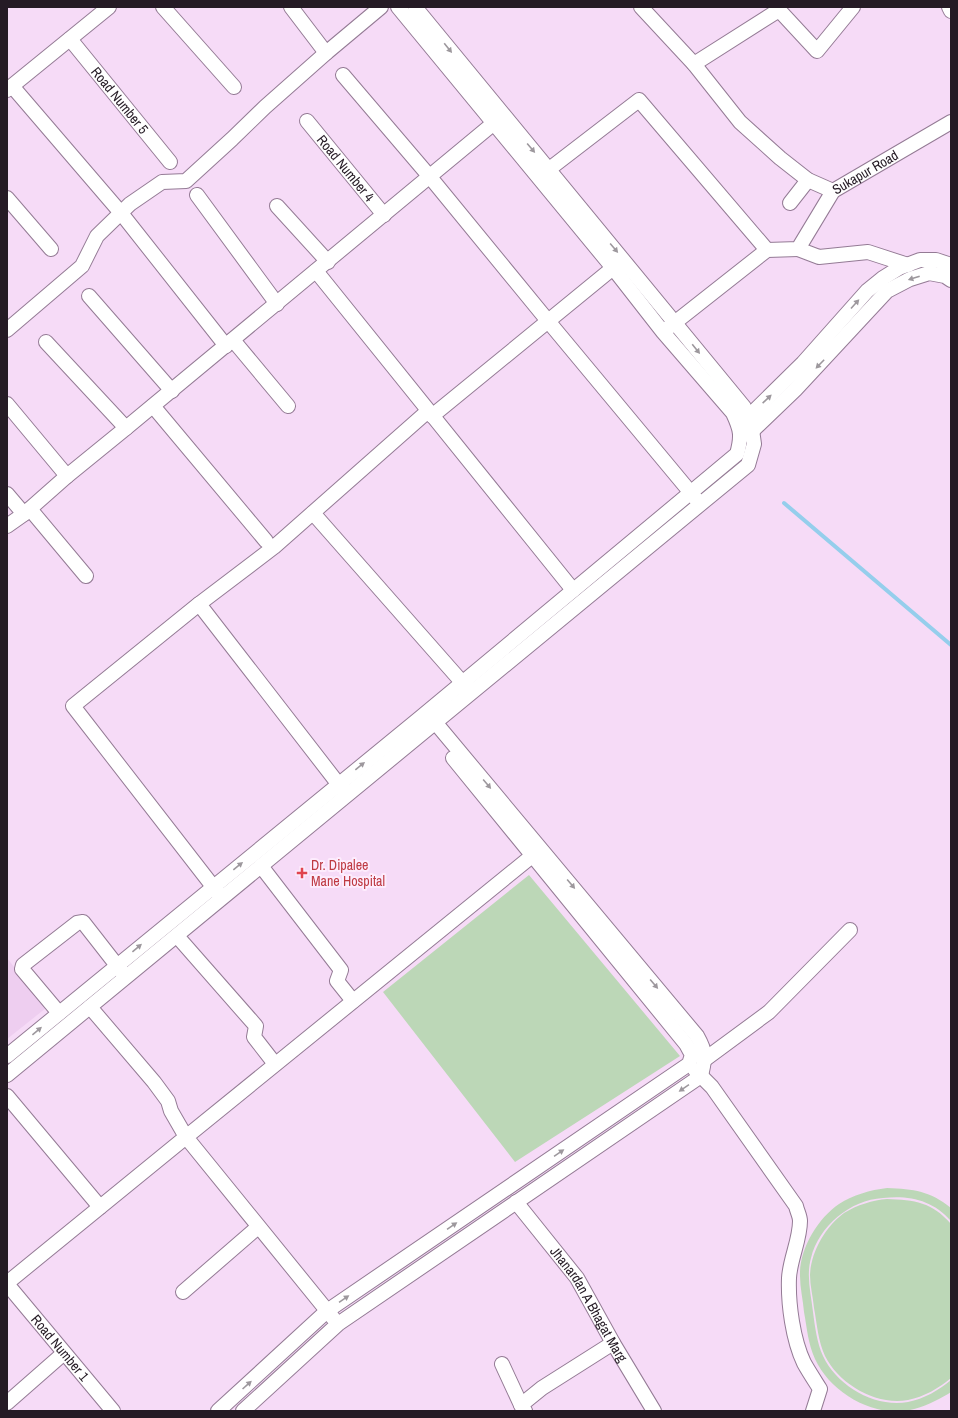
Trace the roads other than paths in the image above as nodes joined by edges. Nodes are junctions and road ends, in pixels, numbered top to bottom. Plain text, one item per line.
1 (109, 7) edge
2 (163, 7) edge
3 (291, 7) edge
4 (381, 7) edge
5 (398, 7) edge
6 (415, 7) edge
7 (642, 7) edge
8 (853, 7) edge
9 (949, 7) edge
10 (951, 11) edge
11 (425, 30) junction
12 (70, 39) junction
13 (326, 53) junction
14 (694, 64) junction
15 (343, 75) dead end
16 (234, 87) dead end
17 (10, 88) edge
18 (499, 120) junction
19 (307, 121) dead end
20 (951, 122) edge
21 (170, 162) dead end
22 (548, 170) junction
23 (430, 177) junction
24 (808, 180) junction
25 (833, 191) junction
26 (197, 195) dead end
27 (7, 198) edge
28 (790, 203) dead end
29 (277, 206) dead end
30 (121, 213) junction
31 (384, 215) junction
32 (51, 249) dead end
33 (798, 249) junction
34 (767, 250) junction
35 (328, 262) junction
36 (908, 265) junction
37 (951, 265) edge
38 (613, 268) junction
39 (316, 271) junction
40 (951, 280) edge
41 (89, 296) dead end
42 (277, 304) junction
43 (548, 321) junction
44 (675, 322) junction
45 (7, 330) edge
46 (663, 332) junction
47 (46, 342) dead end
48 (229, 343) junction
49 (172, 391) junction
50 (7, 404) edge
51 (153, 406) junction
52 (288, 406) dead end
53 (430, 414) junction
54 (744, 421) junction
55 (126, 428) junction
56 (752, 431) junction
57 (741, 442) junction
58 (66, 476) junction
59 (691, 493) junction
60 (7, 494) edge
61 (700, 504) junction
62 (27, 512) junction
63 (313, 513) junction
64 (7, 526) edge
65 (266, 541) dead end
66 (86, 576) dead end
67 (573, 590) junction
68 (199, 604) junction
69 (462, 682) junction
70 (471, 693) junction
71 (428, 720) junction
72 (338, 784) junction
73 (347, 795) junction
74 (532, 856) junction
75 (261, 866) junction
76 (212, 887) junction
77 (222, 898) junction
78 (850, 930) dead end
79 (177, 936) junction
80 (117, 966) junction
81 (126, 977) junction
82 (353, 1001) junction
83 (90, 1007) junction
84 (59, 1013) junction
85 (7, 1056) edge
86 (704, 1060) junction
87 (275, 1064) junction
88 (689, 1064) junction
89 (7, 1075) edge
90 (701, 1076) junction
91 (7, 1096) edge
92 (604, 1123) junction
93 (613, 1136) junction
94 (186, 1137) junction
95 (516, 1202) junction
96 (100, 1207) junction
97 (258, 1227) junction
98 (7, 1284) edge
99 (183, 1292) dead end
100 (327, 1311) junction
101 (338, 1324) junction
102 (613, 1343) junction
103 (64, 1353) junction
104 (502, 1364) dead end
105 (7, 1403) edge
106 (523, 1408) edge
107 (113, 1411) edge
108 (218, 1411) edge
109 (243, 1411) edge
110 (654, 1411) edge
111 (813, 1411) edge

1 - 12 street
2 - 16 street
3 - 13 street
4 - 13 street
5 - 11 street
6 - 11 street
7 - 14 street
8 - 14 street
9 - 10 street
11 - 18 street
12 - 17 street
12 - 21 street, Road Number 5
13 - 30 street
14 - 24 street
15 - 23 street
17 - 30 street
18 -> 22 street
18 - 23 street
18 - 38 street
19 - 31 street, Road Number 4
20 - 25 street, Sukapur Road
22 - 34 street
22 -> 44 street
23 - 31 street
23 - 43 street
24 - 25 street
24 - 28 street
25 - 33 street, Sukapur Road
26 - 42 street
27 - 32 street
29 - 35 street
30 - 45 street
30 - 48 street
31 - 35 street
33 - 34 street
33 - 36 street
34 - 44 street
35 - 39 street
36 - 37 street
54 -> 36 street
38 - 43 street
38 - 46 street
39 - 42 street
39 - 53 street
40 -> 56 street
41 - 49 street
42 - 48 street
43 - 53 street
43 - 59 street
44 - 46 street
44 -> 54 street
46 - 54 street
47 - 55 street
48 - 49 street
48 - 52 street
49 - 51 street
50 - 58 street
51 - 55 street
51 - 65 street
53 - 63 street
53 - 67 street
54 - 56 street
54 - 57 street
55 - 58 street
56 - 57 street
56 - 61 street
57 - 59 street
58 - 62 street
59 - 61 street
59 - 67 street
60 - 62 street
61 - 70 street
62 - 64 street
62 - 66 street
63 - 68 street
63 - 69 street
67 - 69 street
68 - 72 street
68 - 76 street
69 - 70 street
69 - 71 street
70 - 71 street
72 -> 71 street
71 - 73 street
71 - 74 street
71 -> 86 street
72 - 73 street
76 -> 72 street
73 - 75 street
74 - 82 street
74 - 88 street
75 - 77 street
75 - 82 street
76 - 77 street
80 -> 76 street
77 - 79 street
78 - 86 street
79 - 81 street
79 - 87 street
80 - 81 street
80 - 84 street
80 - 84 street
81 - 83 street
82 - 87 street
83 - 89 street
83 - 94 street
85 -> 84 street
86 - 90 street
87 - 94 street
88 - 90 street
88 - 92 street
90 -> 93 street
90 - 111 street
91 - 96 street
92 - 93 street
100 -> 92 street
93 - 95 street
94 - 96 street
94 - 97 street
95 - 101 street
95 - 102 street, Jhanardan A Bhagat Marg
96 - 98 street
97 - 99 street
97 - 100 street
98 - 103 street, Road Number 1
100 - 101 street
108 -> 100 street
101 - 109 street
102 - 106 street
102 - 110 street, Jhanardan A Bhagat Marg
103 - 105 street
103 - 107 street, Road Number 1
104 - 106 street

